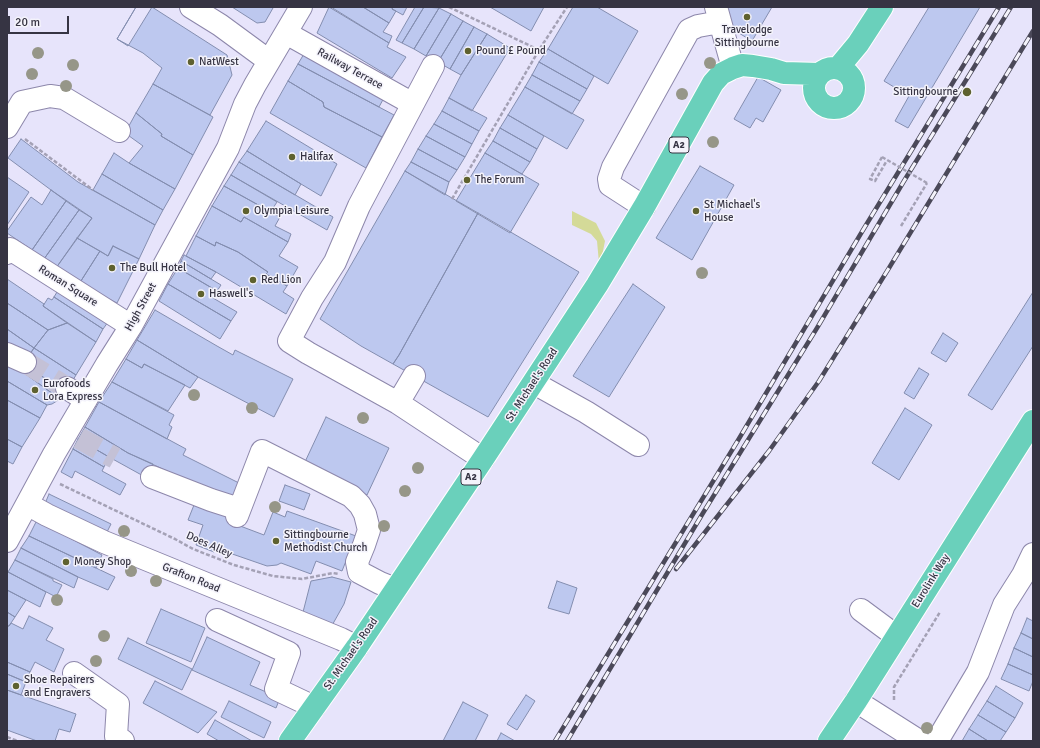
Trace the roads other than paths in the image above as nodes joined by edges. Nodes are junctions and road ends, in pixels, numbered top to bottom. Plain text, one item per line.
1 (191, 7) edge
2 (301, 7) edge
3 (882, 7) edge
4 (718, 15) edge
5 (286, 33) junction
6 (858, 44) junction
7 (269, 62) junction
8 (434, 66) dead end
9 (733, 68) junction
10 (829, 71) junction
11 (784, 73) junction
12 (854, 87) junction
13 (817, 98) junction
14 (413, 104) junction
15 (7, 127) edge
16 (119, 131) dead end
17 (644, 207) junction
18 (7, 253) edge
19 (131, 326) junction
20 (414, 376) dead end
21 (534, 382) junction
22 (67, 388) tunnel mouth
23 (86, 400) junction
24 (398, 403) junction
25 (1033, 421) edge
26 (638, 445) dead end
27 (483, 459) junction
28 (152, 477) dead end
29 (27, 504) junction
30 (7, 541) edge
31 (1033, 554) edge
32 (395, 589) junction
33 (861, 610) dead end
34 (217, 620) dead end
35 (896, 636) junction
36 (357, 647) junction
37 (74, 673) dead end
38 (856, 701) junction
39 (314, 707) junction
40 (114, 740) edge
41 (290, 741) edge
42 (829, 741) edge
43 (919, 741) edge
44 (937, 741) edge

1 - 7 street
2 - 5 street, High Street
3 - 6 main road
4 - 9 street
4 - 17 street
5 - 7 street, High Street
5 - 14 street, Railway Terrace
6 - 10 main road
6 - 12 main road
7 - 19 street, High Street
8 - 14 street
9 - 11 main road, St. Michael's Road / A2
9 - 17 main road, St. Michael's Road / A2
10 - 11 main road, St. Michael's Road / A2
10 - 12 main road
10 - 13 main road
11 - 13 main road, St. Michael's Road / A2
12 - 13 main road
14 - 24 street
15 - 16 street
17 - 21 main road, St. Michael's Road / A2
18 - 19 street, Roman Square
19 - 23 street, High Street
20 - 24 street
21 - 26 street
21 - 27 main road, St. Michael's Road / A2
22 - 23 street
23 - 29 street, High Street
24 - 27 street
25 - 35 main road, Eurolink Way
27 - 32 main road, St. Michael's Road / A2
28 - 32 street
29 - 30 street, High Street
29 - 36 street, Grafton Road
31 - 44 street
32 - 36 main road, St. Michael's Road / A2
33 - 35 street
34 - 39 street
35 - 38 main road, Eurolink Way
36 - 39 main road, St. Michael's Road / A2
37 - 40 street
38 - 42 main road, Eurolink Way
38 - 43 street
39 - 41 main road, St. Michael's Road / A2

